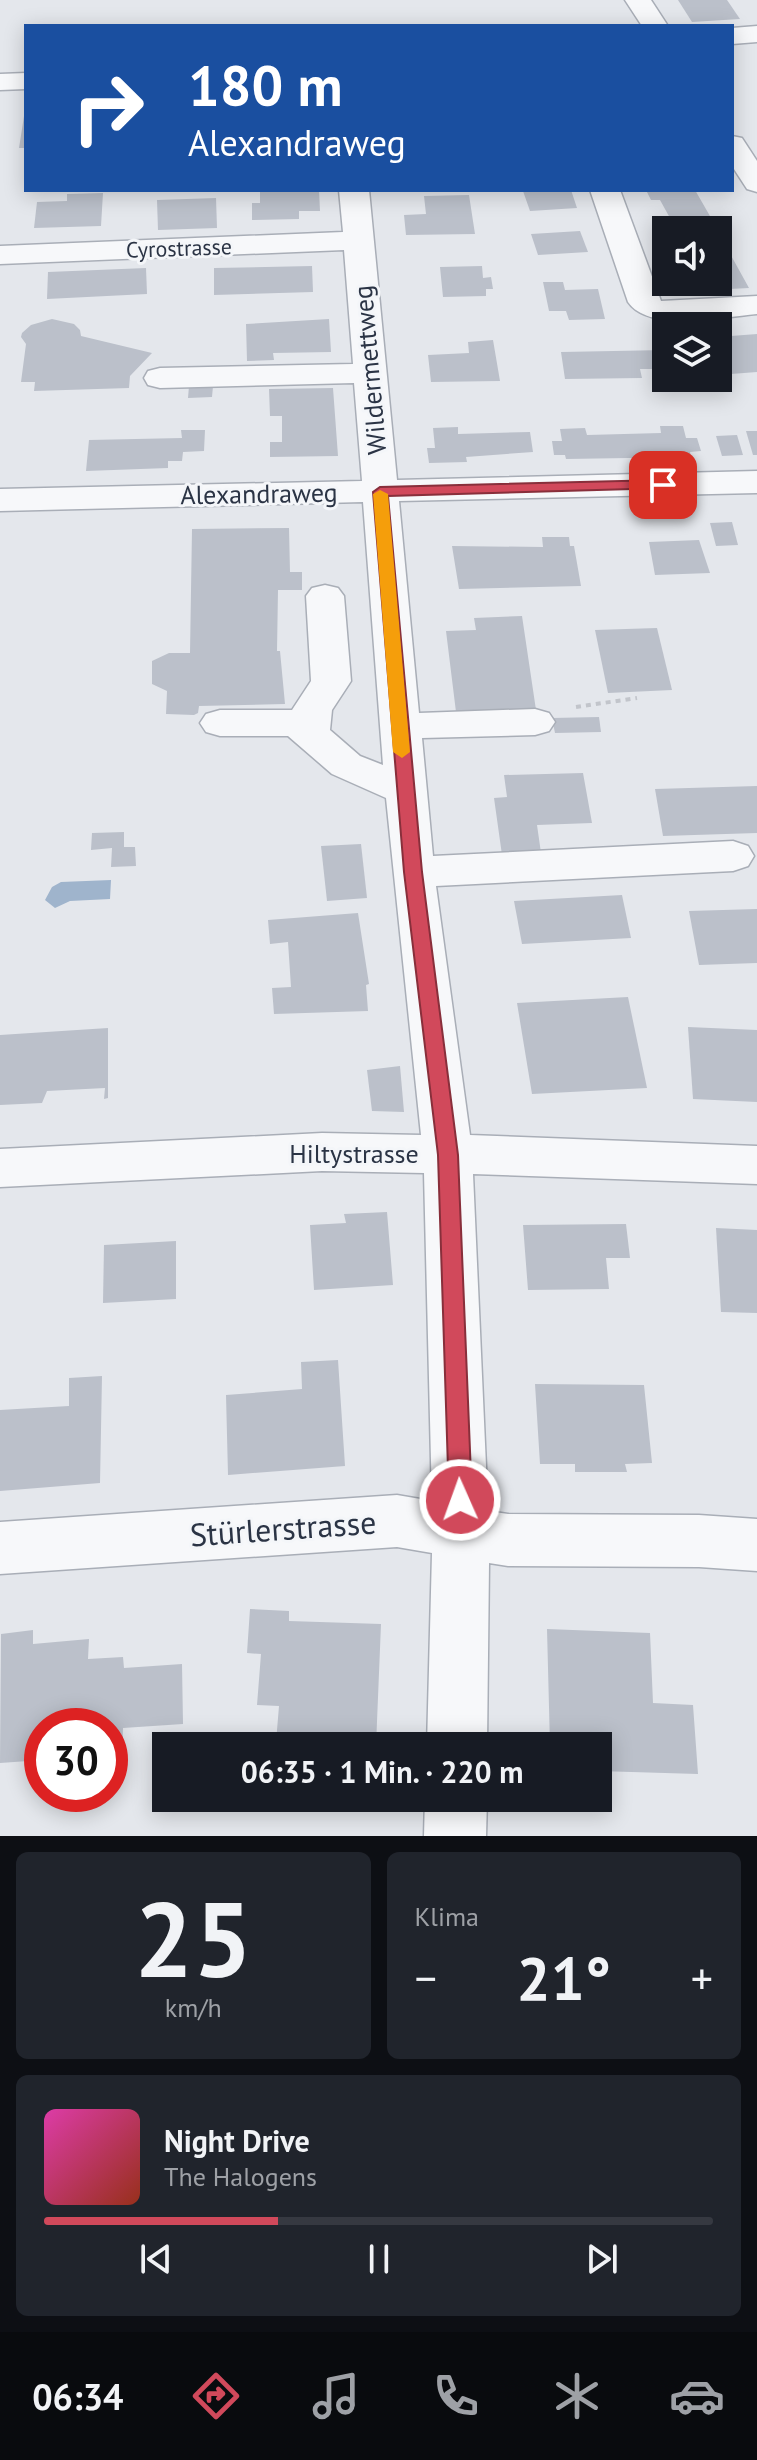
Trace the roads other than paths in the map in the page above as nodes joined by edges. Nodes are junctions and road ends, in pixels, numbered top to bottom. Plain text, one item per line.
1 (638, 0) edge
2 (654, 24) edge
3 (757, 34) edge
4 (734, 36) edge
5 (24, 81) edge
6 (0, 82) edge
7 (354, 192) edge
8 (606, 192) edge
9 (358, 240) junction
10 (0, 255) edge
11 (757, 305) edge
12 (370, 373) junction
13 (160, 378) dead end
14 (757, 482) edge
15 (380, 492) junction
16 (0, 500) edge
17 (325, 596) dead end
18 (535, 722) dead end
19 (220, 723) dead end
20 (399, 726) junction
21 (310, 732) junction
22 (405, 790) junction
23 (733, 856) dead end
24 (413, 872) junction
25 (448, 1155) junction
26 (757, 1165) edge
27 (0, 1168) edge
28 (461, 1531) junction
29 (757, 1545) edge
30 (0, 1548) edge
31 (457, 1732) edge
32 (456, 1812) edge
33 (455, 1836) edge

1 - 2 street
3 - 4 street
5 - 6 street
7 - 9 street, Wildermettweg
8 - 11 street
9 - 10 street, Cyrostrasse
9 - 12 street, Wildermettweg
12 - 13 street
12 - 15 street, Wildermettweg
14 - 15 street, Alexandraweg
15 - 16 street, Alexandraweg
15 - 20 street, Wildermettweg
17 - 21 street
18 - 20 street
19 - 21 street
20 - 22 street, Wildermettweg
21 - 22 street
22 - 24 street, Wildermettweg
23 - 24 street
24 - 25 street, Wildermettweg
25 - 26 street, Hiltystrasse
25 - 27 street, Hiltystrasse
25 - 28 street, Wildermettweg
28 - 29 street, Stürlerstrasse
28 - 30 street, Stürlerstrasse
28 - 31 street, Wildermettweg
32 - 33 street

